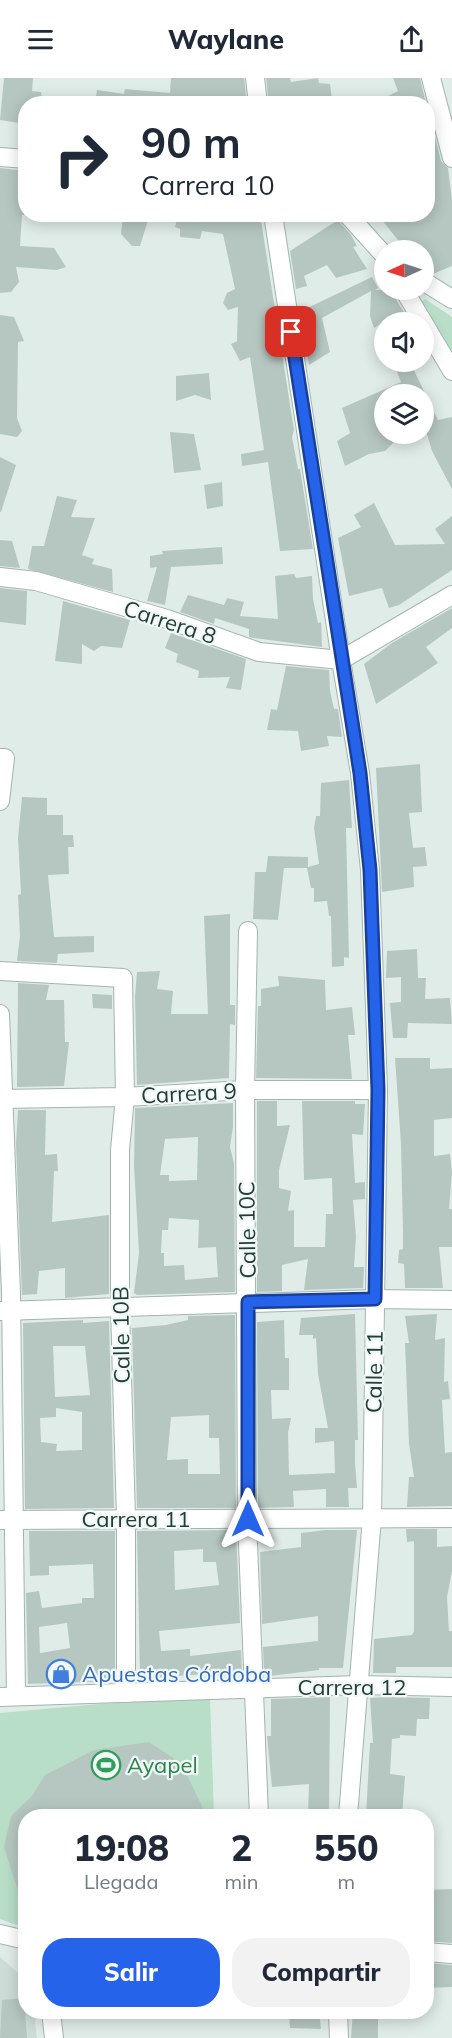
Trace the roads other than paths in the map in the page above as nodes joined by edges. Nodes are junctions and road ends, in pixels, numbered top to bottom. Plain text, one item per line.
1 (255, 78) edge
2 (431, 78) edge
3 (257, 96) edge
4 (0, 157) edge
5 (18, 158) edge
6 (452, 158) edge
7 (274, 222) edge
8 (354, 222) edge
9 (374, 245) edge
10 (434, 288) edge
11 (452, 299) edge
12 (410, 300) edge
13 (452, 371) edge
14 (0, 577) edge
15 (452, 595) edge
16 (341, 660) junction
17 (3, 758) edge
18 (0, 801) edge
19 (248, 931) dead end
20 (0, 971) edge
21 (0, 1014) edge
22 (245, 1090) junction
23 (378, 1090) junction
24 (125, 1097) junction
25 (2, 1099) edge
26 (375, 1299) junction
27 (452, 1300) edge
28 (248, 1302) junction
29 (120, 1306) junction
30 (6, 1311) edge
31 (372, 1518) junction
32 (452, 1518) edge
33 (126, 1519) junction
34 (248, 1519) junction
35 (7, 1520) edge
36 (359, 1685) junction
37 (253, 1688) junction
38 (452, 1688) edge
39 (126, 1693) junction
40 (8, 1697) edge
41 (259, 1809) edge
42 (349, 1809) edge
43 (0, 1934) edge
44 (18, 1938) edge
45 (434, 1953) edge
46 (452, 1954) edge
47 (52, 2019) edge
48 (338, 2019) edge
49 (54, 2038) edge
50 (339, 2038) edge

1 - 3 street
2 - 6 street
4 - 5 street
7 - 16 street, Calle 11
8 - 9 street
10 - 11 street
12 - 13 street
14 - 16 street, Carrera 8
15 - 16 street
16 - 23 street, Calle 11
17 - 18 street
19 - 22 street, Calle 10C
20 - 24 street, Calle 10B
21 - 25 street
22 - 23 street, Carrera 9
22 - 24 street, Carrera 9
22 - 28 street, Calle 10C
23 - 26 street, Calle 11
24 - 25 street, Carrera 9
24 - 29 street, Calle 10B
25 - 30 street
26 - 27 street
26 - 28 street
26 - 31 street, Calle 11
28 - 29 street
28 - 34 street, Calle 10C
29 - 30 street
29 - 33 street, Calle 10B
30 - 35 street
31 - 32 street, Carrera 11
31 - 34 street, Carrera 11
31 - 36 street, Calle 11
33 - 34 street, Carrera 11
33 - 35 street, Carrera 11
33 - 39 street, Calle 10B
34 - 37 street, Calle 10C
35 - 40 street
36 - 37 street, Carrera 12
36 - 38 street, Carrera 12
36 - 42 street, Calle 11
37 - 39 street, Carrera 12
37 - 41 street, Calle 10C
39 - 40 street, Carrera 12
43 - 44 street
45 - 46 street
47 - 49 street
48 - 50 street

